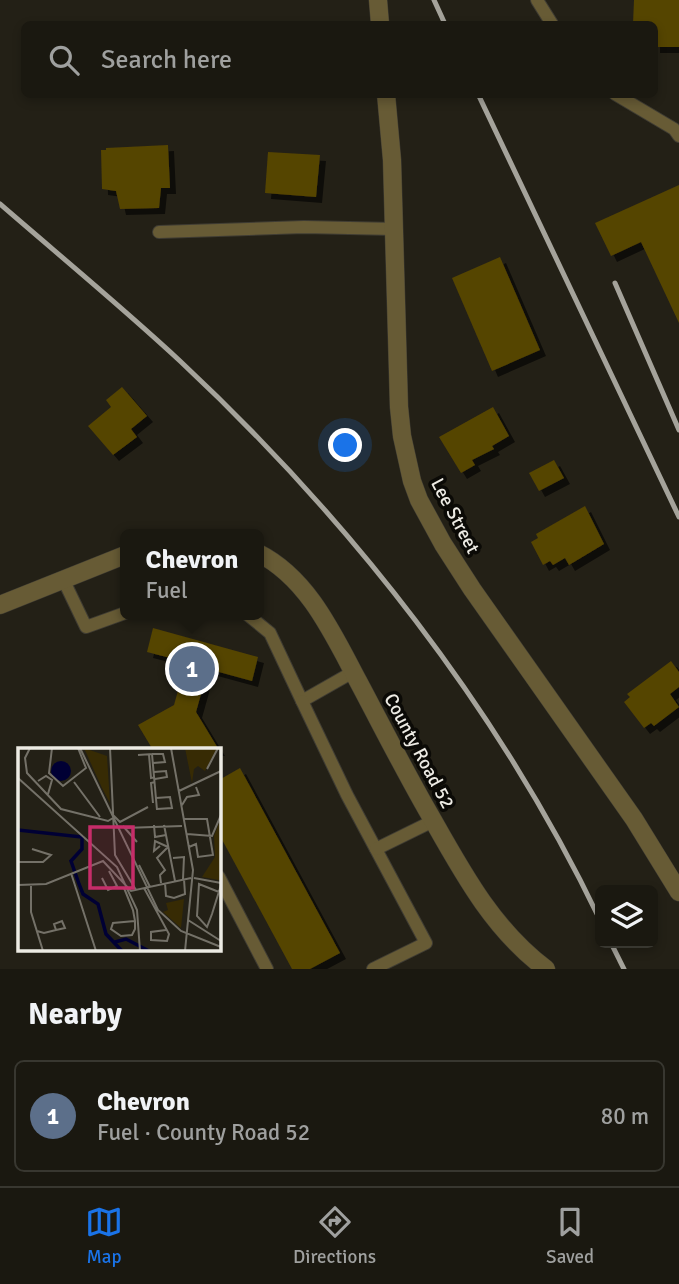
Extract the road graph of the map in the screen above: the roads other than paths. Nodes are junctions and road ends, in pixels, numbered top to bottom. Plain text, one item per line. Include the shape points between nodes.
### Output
1 (378, 0) edge
2 (538, 1) edge
3 (380, 21) edge
4 (550, 21) edge
5 (386, 98) edge
6 (622, 98) edge
7 (679, 135) edge
8 (394, 229) junction
9 (159, 232) dead end
10 (120, 557) edge
11 (264, 557) edge
12 (63, 579) junction
13 (0, 605) edge
14 (120, 615) edge
15 (254, 620) edge
16 (353, 672) junction
17 (302, 701) junction
18 (433, 821) junction
19 (376, 849) junction
20 (220, 879) edge
21 (679, 892) edge
22 (543, 968) edge
23 (267, 969) edge
24 (373, 969) edge

1 - 3 street
2 - 4 lane
5 - 8 street, Lee Street
6 - 7 lane
8 - 9 lane
8 - 21 street, Lee Street via 402,436 419,500 472,589
10 - 12 street
11 - 16 street, County Road 52 via 306,593
12 - 13 street
12 - 14 lane via 86,626
15 - 17 lane via 270,634
16 - 17 lane
16 - 18 street, County Road 52
17 - 19 lane
18 - 19 lane
18 - 22 street, County Road 52 via 491,915
19 - 24 lane via 426,943
20 - 23 lane

